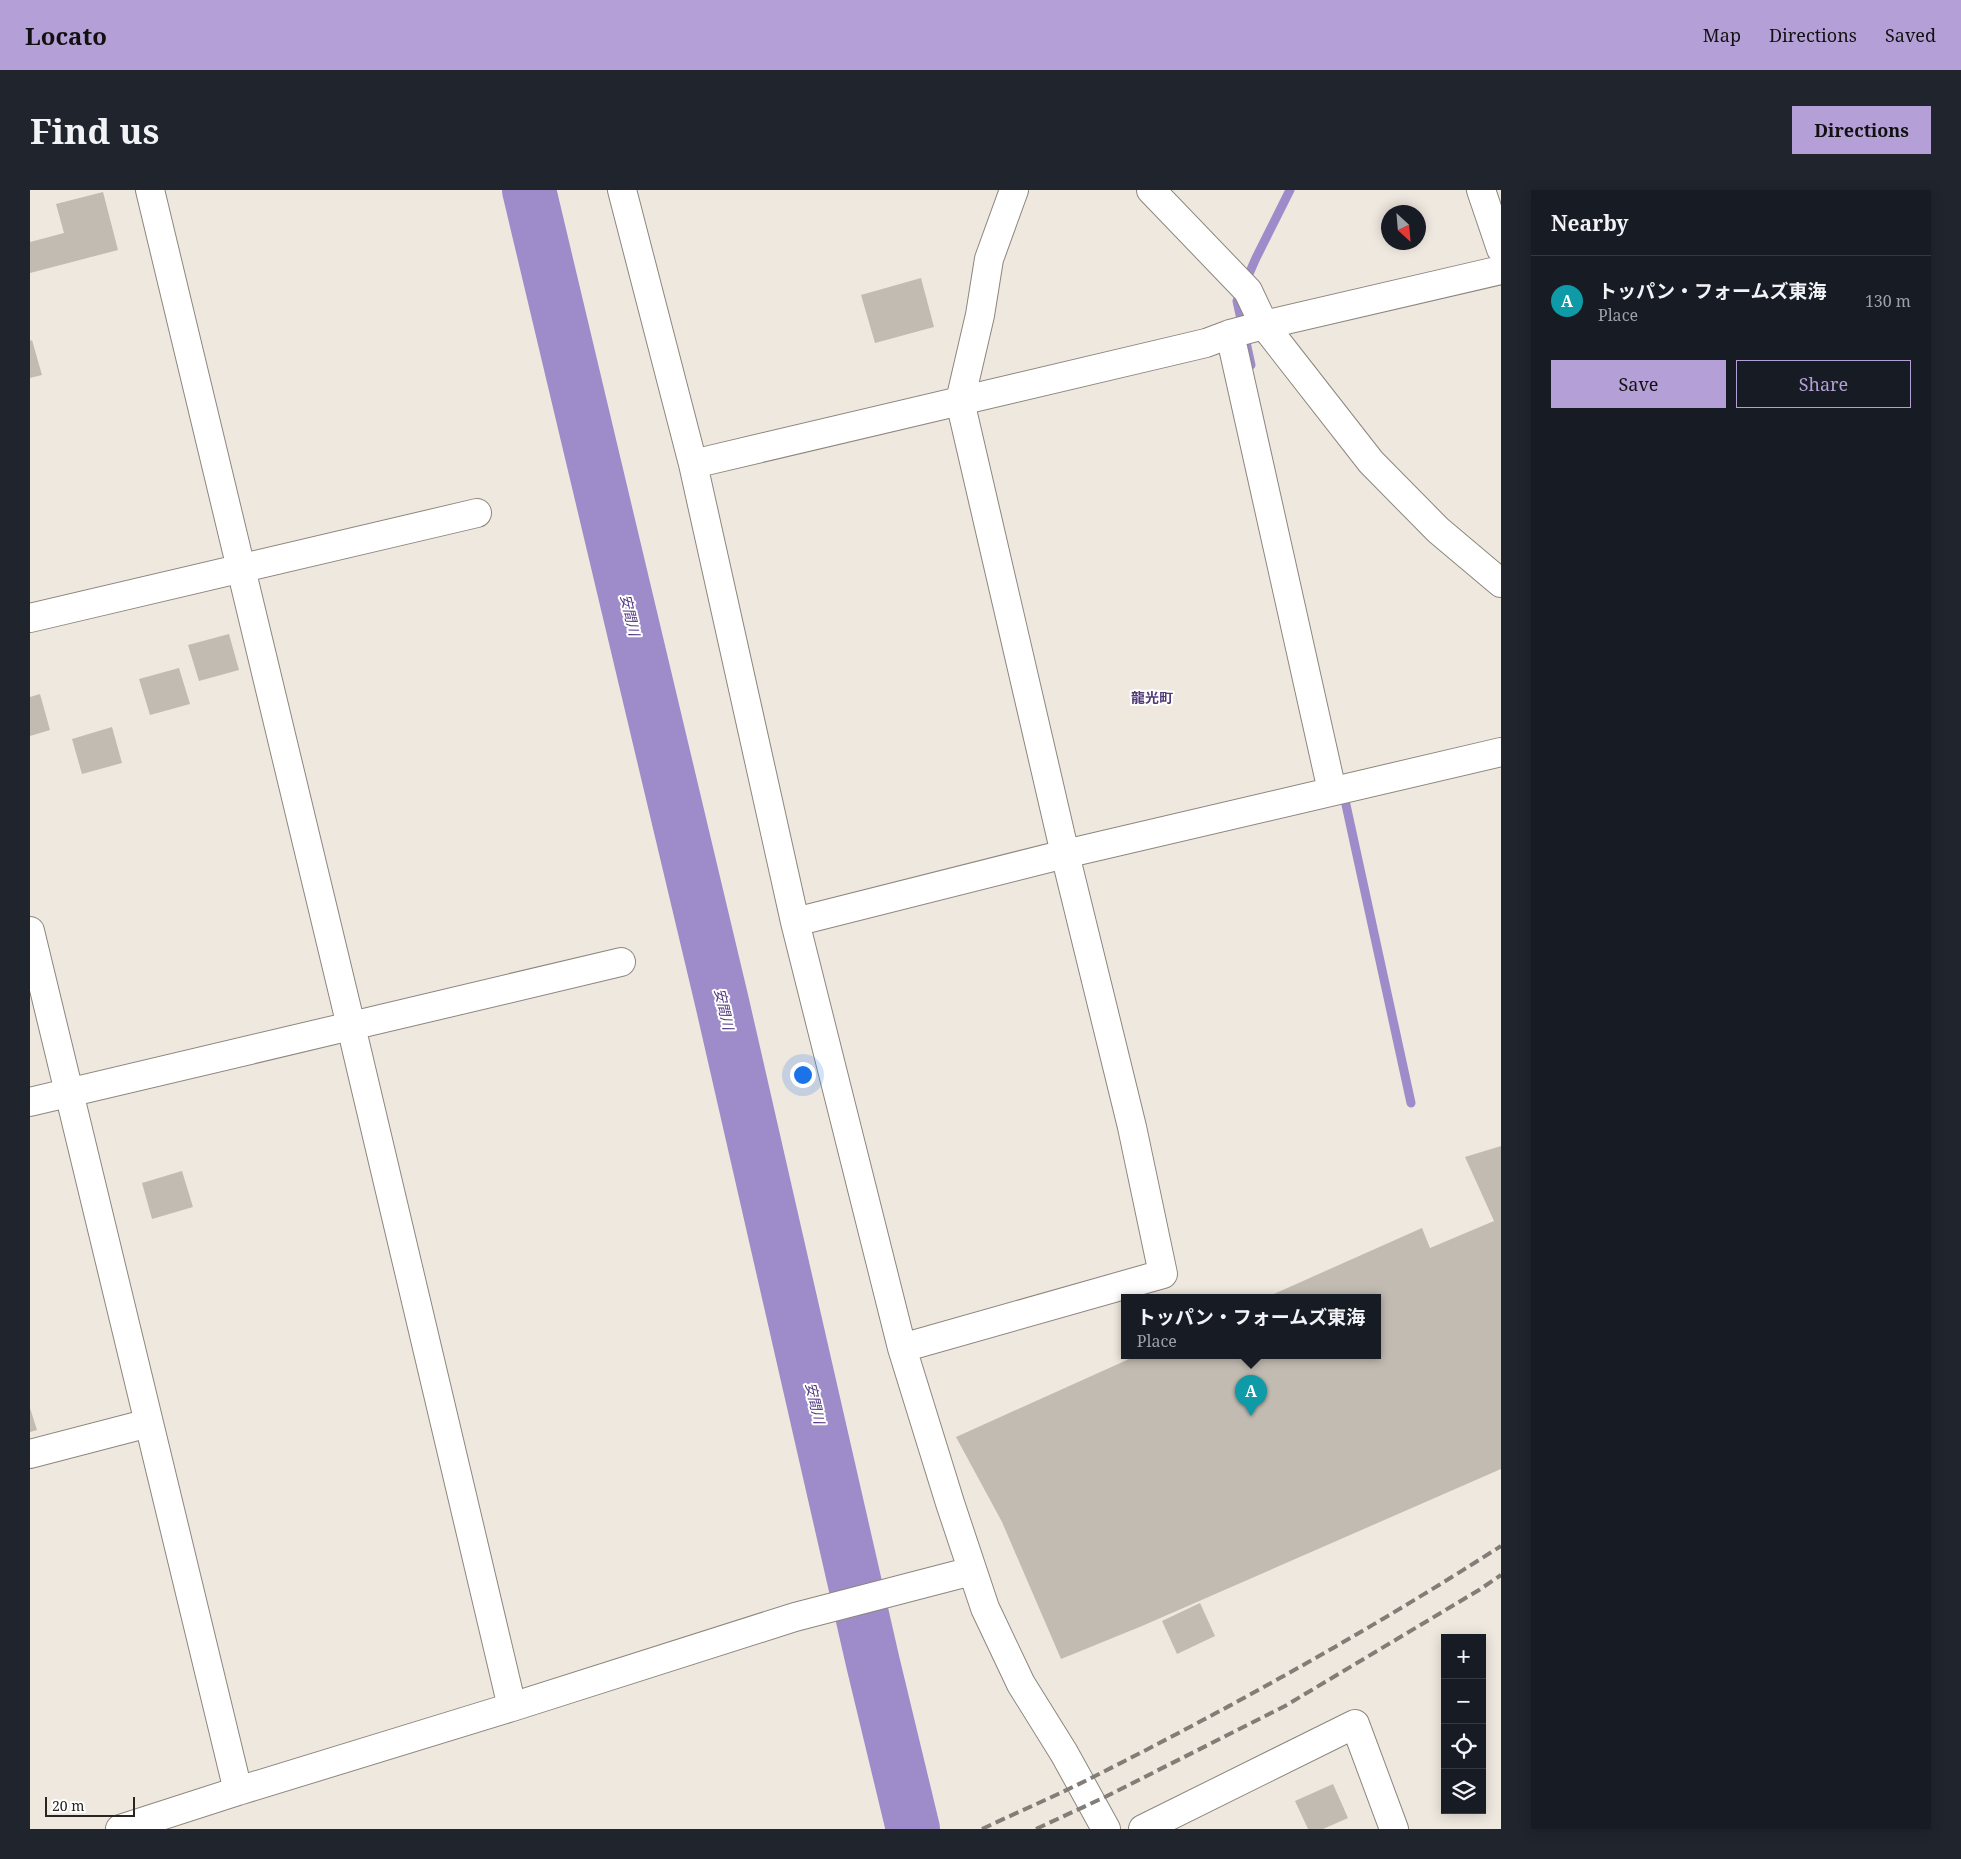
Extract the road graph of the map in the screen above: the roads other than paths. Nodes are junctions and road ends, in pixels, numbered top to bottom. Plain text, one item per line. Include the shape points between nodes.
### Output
1 (150, 190) edge
2 (622, 190) edge
3 (1014, 190) edge
4 (1151, 190) edge
5 (1481, 190) edge
6 (1501, 249) edge
7 (1501, 270) edge
8 (1264, 326) junction
9 (1230, 334) junction
10 (960, 401) junction
11 (693, 464) junction
12 (477, 513) dead end
13 (241, 568) junction
14 (1501, 583) edge
15 (30, 618) edge
16 (1501, 752) edge
17 (1341, 789) junction
18 (1065, 854) junction
19 (795, 922) junction
20 (30, 931) edge
21 (621, 962) dead end
22 (351, 1026) junction
23 (69, 1093) junction
24 (30, 1102) edge
25 (902, 1348) junction
26 (149, 1423) junction
27 (30, 1454) edge
28 (972, 1571) junction
29 (512, 1707) junction
30 (238, 1791) junction
31 (120, 1829) edge
32 (1106, 1829) edge
33 (1143, 1829) edge
34 (1394, 1829) edge

1 - 13 street
2 - 11 street
3 - 10 street via 989,258 980,315
4 - 8 street via 1248,291
5 - 6 street
7 - 8 street
8 - 9 street
8 - 14 street via 1371,462 1438,530
9 - 10 street via 1206,343
9 - 17 street
10 - 11 street
10 - 18 street
11 - 19 street
12 - 13 street
13 - 15 street
13 - 22 street
16 - 17 street
17 - 18 street
18 - 19 street
18 - 25 street via 1132,1127 1163,1274
19 - 25 street
20 - 23 street
21 - 22 street
22 - 23 street
22 - 29 street
23 - 24 street
23 - 26 street
25 - 28 street
26 - 27 street
26 - 30 street
28 - 29 street via 795,1617
28 - 32 street via 984,1608 1021,1684
29 - 30 street
30 - 31 street
33 - 34 street via 1356,1724

